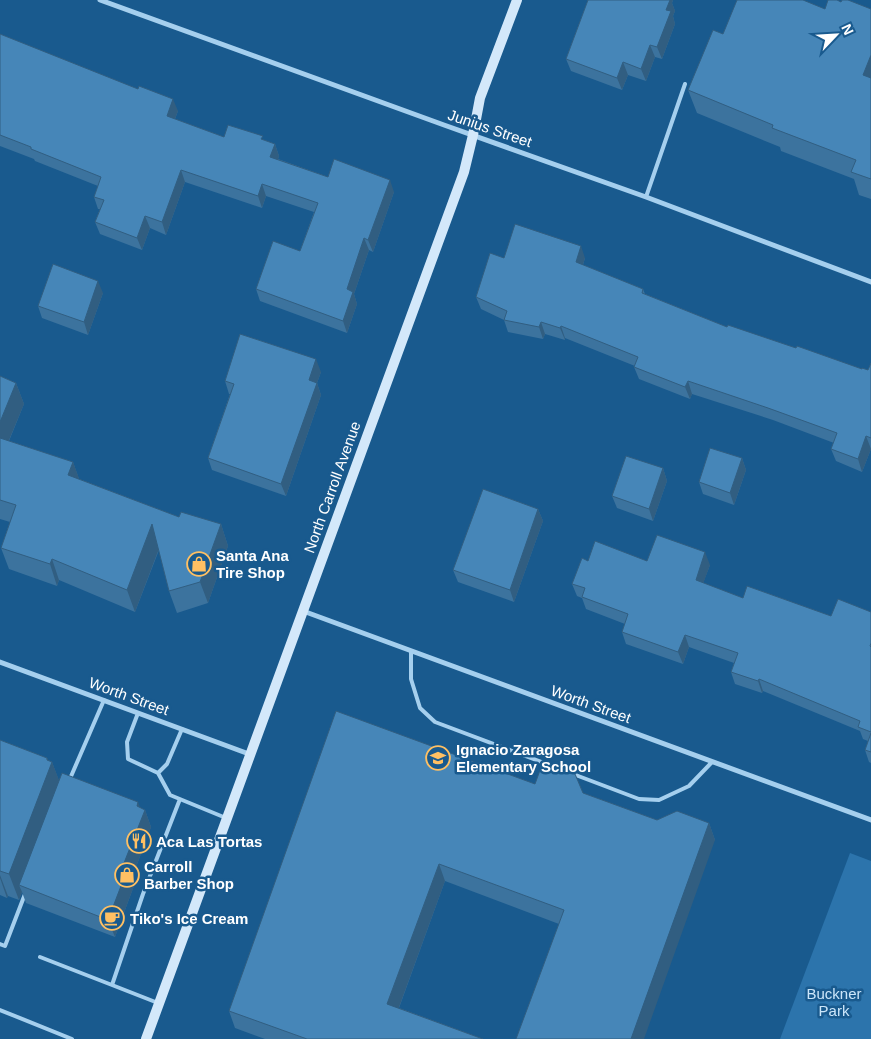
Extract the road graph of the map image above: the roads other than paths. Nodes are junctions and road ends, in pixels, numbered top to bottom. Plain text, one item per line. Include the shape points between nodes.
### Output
1 (100, 0) edge
2 (517, 0) edge
3 (685, 84) dead end
4 (473, 135) junction
5 (646, 197) junction
6 (871, 282) edge
7 (303, 611) junction
8 (411, 652) junction
9 (0, 662) edge
10 (104, 700) junction
11 (138, 713) junction
12 (182, 729) junction
13 (249, 754) junction
14 (712, 762) junction
15 (556, 768) edge
16 (565, 771) edge
17 (158, 773) junction
18 (67, 784) edge
19 (180, 798) junction
20 (227, 818) junction
21 (871, 820) edge
22 (28, 885) edge
23 (0, 944) edge
24 (40, 957) dead end
25 (112, 986) junction
26 (160, 1003) junction
27 (0, 1010) edge
28 (72, 1039) edge
29 (146, 1039) edge

1 - 4 street, Junius Street
2 - 4 street, North Carroll Avenue via 480,98
3 - 5 lane
4 - 5 street, Junius Street
4 - 7 street, North Carroll Avenue via 464,172
5 - 6 street, Junius Street
7 - 8 street, Worth Street
7 - 13 street, North Carroll Avenue
8 - 14 street, Worth Street
8 - 15 lane via 411,679 420,708 434,722
9 - 10 street, Worth Street
10 - 11 street, Worth Street
10 - 18 lane
11 - 12 street, Worth Street
11 - 17 lane via 127,742 128,759
12 - 13 street, Worth Street
12 - 17 lane via 167,764
13 - 20 street, North Carroll Avenue
14 - 16 lane via 689,786 659,800 640,799
14 - 21 street, Worth Street
17 - 19 lane via 170,795
19 - 20 lane
19 - 25 lane
20 - 26 street, North Carroll Avenue
22 - 23 lane via 5,946
24 - 25 lane
25 - 26 lane
26 - 29 street, North Carroll Avenue
27 - 28 lane

